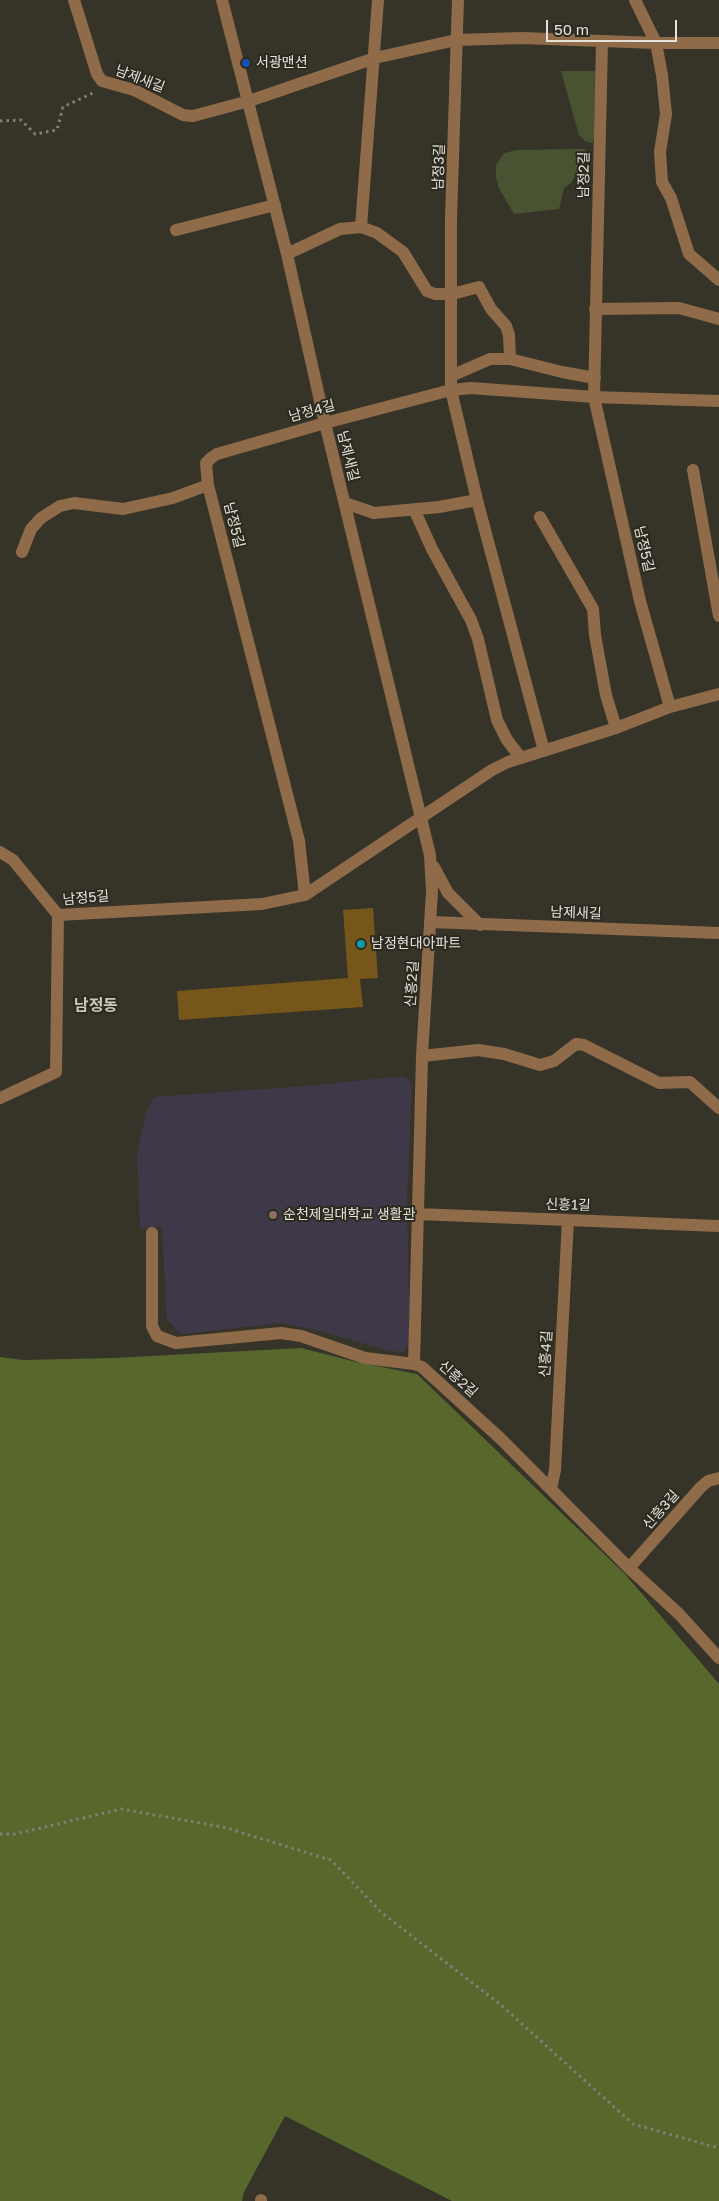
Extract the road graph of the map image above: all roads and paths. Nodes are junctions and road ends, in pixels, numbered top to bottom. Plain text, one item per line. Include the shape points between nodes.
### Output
1 (74, 0) edge
2 (222, 0) edge
3 (378, 0) edge
4 (458, 0) edge
5 (635, 0) edge
6 (456, 40) junction
7 (602, 42) junction
8 (719, 43) edge
9 (656, 44) junction
10 (375, 58) junction
11 (113, 84) junction
12 (249, 101) junction
13 (0, 121) edge
14 (275, 205) junction
15 (361, 227) junction
16 (176, 230) dead end
17 (287, 254) junction
18 (719, 280) edge
19 (452, 294) junction
20 (596, 309) junction
21 (719, 319) edge
22 (510, 359) junction
23 (451, 376) junction
24 (594, 378) junction
25 (451, 390) junction
26 (594, 397) junction
27 (719, 402) edge
28 (325, 423) junction
29 (693, 470) dead end
30 (208, 485) junction
31 (477, 500) junction
32 (344, 503) junction
33 (414, 509) junction
34 (540, 517) dead end
35 (22, 552) dead end
36 (719, 616) edge
37 (719, 694) edge
38 (670, 707) junction
39 (616, 728) junction
40 (544, 751) junction
41 (521, 758) junction
42 (422, 817) junction
43 (0, 852) edge
44 (430, 859) junction
45 (305, 895) junction
46 (58, 916) junction
47 (431, 922) junction
48 (480, 925) junction
49 (719, 933) edge
50 (422, 1056) junction
51 (0, 1098) edge
52 (719, 1108) edge
53 (417, 1214) junction
54 (568, 1220) junction
55 (719, 1226) edge
56 (152, 1233) dead end
57 (414, 1364) junction
58 (719, 1478) edge
59 (551, 1489) junction
60 (629, 1568) junction
61 (719, 1658) edge
62 (0, 1834) edge
63 (719, 2148) edge

1 - 11 street, 남제새길 via 97,74 102,81
2 - 12 street, 남제새길
3 - 10 street
4 - 6 street, 남정3길
5 - 9 street
6 - 7 street via 522,38
6 - 10 street
6 - 19 street, 남정3길
7 - 9 street
7 - 20 street, 남정2길
8 - 9 street
9 - 18 street via 666,114 660,152 662,182 671,198 689,254
10 - 12 street
10 - 15 street
11 - 12 street, 남제새길 via 134,90 183,115 193,116
11 - 13 path via 63,107 57,130 35,134 21,120
12 - 14 street, 남제새길
14 - 16 street
14 - 17 street, 남제새길
15 - 17 street via 340,229
15 - 19 street via 377,233 403,252 428,291
17 - 28 street, 남제새길
19 - 22 street via 479,287 506,326
19 - 23 street
20 - 21 street via 679,308
20 - 24 street
22 - 23 street via 490,359
22 - 24 street
23 - 25 street
24 - 26 street
25 - 26 street, 남정4길 via 471,388
25 - 28 street, 남정4길
25 - 31 street
26 - 27 street, 남정4길
26 - 38 street, 남정5길 via 640,601
28 - 30 street, 남정4길 via 216,454 206,464
28 - 32 street, 남제새길
29 - 36 street
30 - 35 street via 173,498 123,509 84,503 60,506 31,529
30 - 45 street, 남정5길 via 300,841
31 - 33 street
31 - 40 street
32 - 33 street via 374,513
32 - 42 street, 남제새길
33 - 41 street via 471,620 497,720
34 - 39 street via 593,609 606,695
37 - 38 street, 남정5길
38 - 39 street, 남정5길
39 - 40 street, 남정5길
40 - 41 street, 남정5길
41 - 42 street, 남정5길 via 492,770
42 - 44 street, 신흥2길
42 - 45 street, 남정5길
43 - 46 street via 13,860
44 - 47 street, 신흥2길
44 - 48 street via 448,893
45 - 46 street, 남정5길 via 262,904
46 - 51 street, 남정5길 via 56,1072
47 - 48 street, 남제새길
47 - 50 street, 신흥2길
48 - 49 street, 남제새길
50 - 52 street via 478,1050 540,1065 554,1061 576,1044 584,1045 659,1083 690,1082
50 - 53 street, 신흥2길
53 - 54 street, 신흥1길
53 - 57 street, 신흥2길
54 - 55 street, 신흥1길
54 - 59 street, 신흥4길 via 555,1470
56 - 57 street, 신흥2길 via 152,1326 157,1336 176,1343 281,1333 301,1336 365,1358
57 - 59 street, 신흥2길 via 436,1379
58 - 60 street, 신흥3길 via 701,1487
59 - 60 street, 신흥2길
60 - 61 street, 신흥2길 via 679,1614
62 - 63 path via 15,1834 121,1809 223,1827 331,1860 382,1913 501,2005 633,2124

